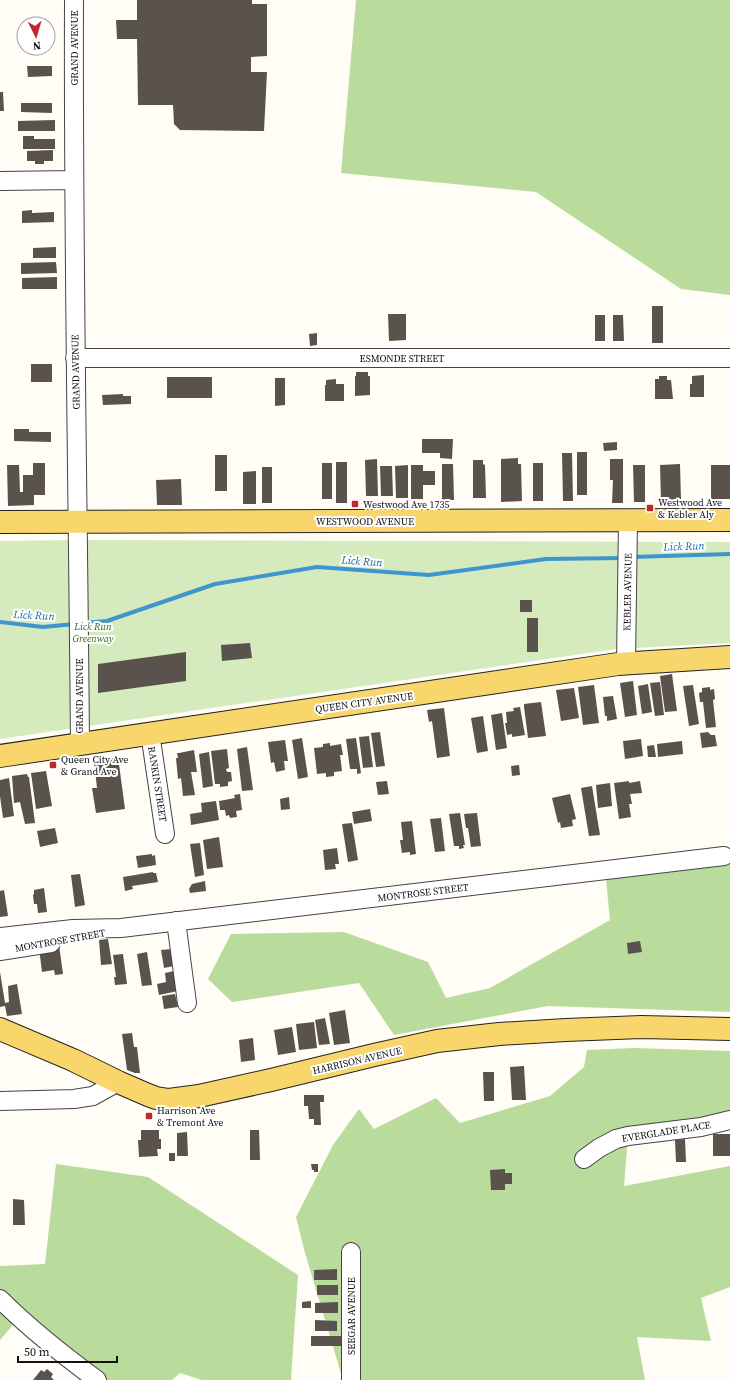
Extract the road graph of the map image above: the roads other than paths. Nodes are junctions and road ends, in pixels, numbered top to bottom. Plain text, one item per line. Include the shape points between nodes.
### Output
1 (74, 0) edge
2 (74, 180) junction
3 (0, 181) edge
4 (75, 358) junction
5 (730, 358) edge
6 (628, 520) junction
7 (730, 520) edge
8 (0, 522) edge
9 (78, 522) junction
10 (730, 657) edge
11 (626, 664) junction
12 (150, 733) junction
13 (80, 744) junction
14 (0, 756) edge
15 (165, 834) dead end
16 (724, 856) dead end
17 (176, 921) junction
18 (121, 928) junction
19 (0, 937) edge
20 (0, 951) edge
21 (187, 1003) dead end
22 (0, 1029) edge
23 (730, 1029) edge
24 (118, 1082) junction
25 (0, 1101) edge
26 (730, 1120) edge
27 (584, 1159) dead end
28 (351, 1252) dead end
29 (0, 1299) edge
30 (97, 1380) edge
31 (350, 1380) edge

1 - 2 street, GRAND AVENUE
2 - 3 street
2 - 4 street, GRAND AVENUE
4 - 5 street, ESMONDE STREET
4 - 9 street, GRAND AVENUE
6 - 7 main road, WESTWOOD AVENUE
6 - 9 main road, WESTWOOD AVENUE
6 - 11 street, KEBLER AVENUE
8 - 9 main road, WESTWOOD AVENUE
9 - 13 street, GRAND AVENUE
10 - 11 main road, QUEEN CITY AVENUE
11 - 12 main road, QUEEN CITY AVENUE
12 - 13 main road, QUEEN CITY AVENUE
12 - 15 street, RANKIN STREET
13 - 14 main road, QUEEN CITY AVENUE
16 - 17 street, MONTROSE STREET
17 - 18 street, MONTROSE STREET
17 - 21 street
18 - 19 street, MONTROSE STREET via 73,929
18 - 20 street, MONTROSE STREET
22 - 24 main road, HARRISON AVENUE
23 - 24 main road, HARRISON AVENUE via 641,1027 566,1030 437,1041 199,1096 169,1100 156,1098
24 - 25 street via 93,1096
26 - 27 street, EVERGLADE PLACE via 701,1127 628,1136 599,1148
28 - 31 street, SEEGAR AVENUE
29 - 30 street via 19,1318

